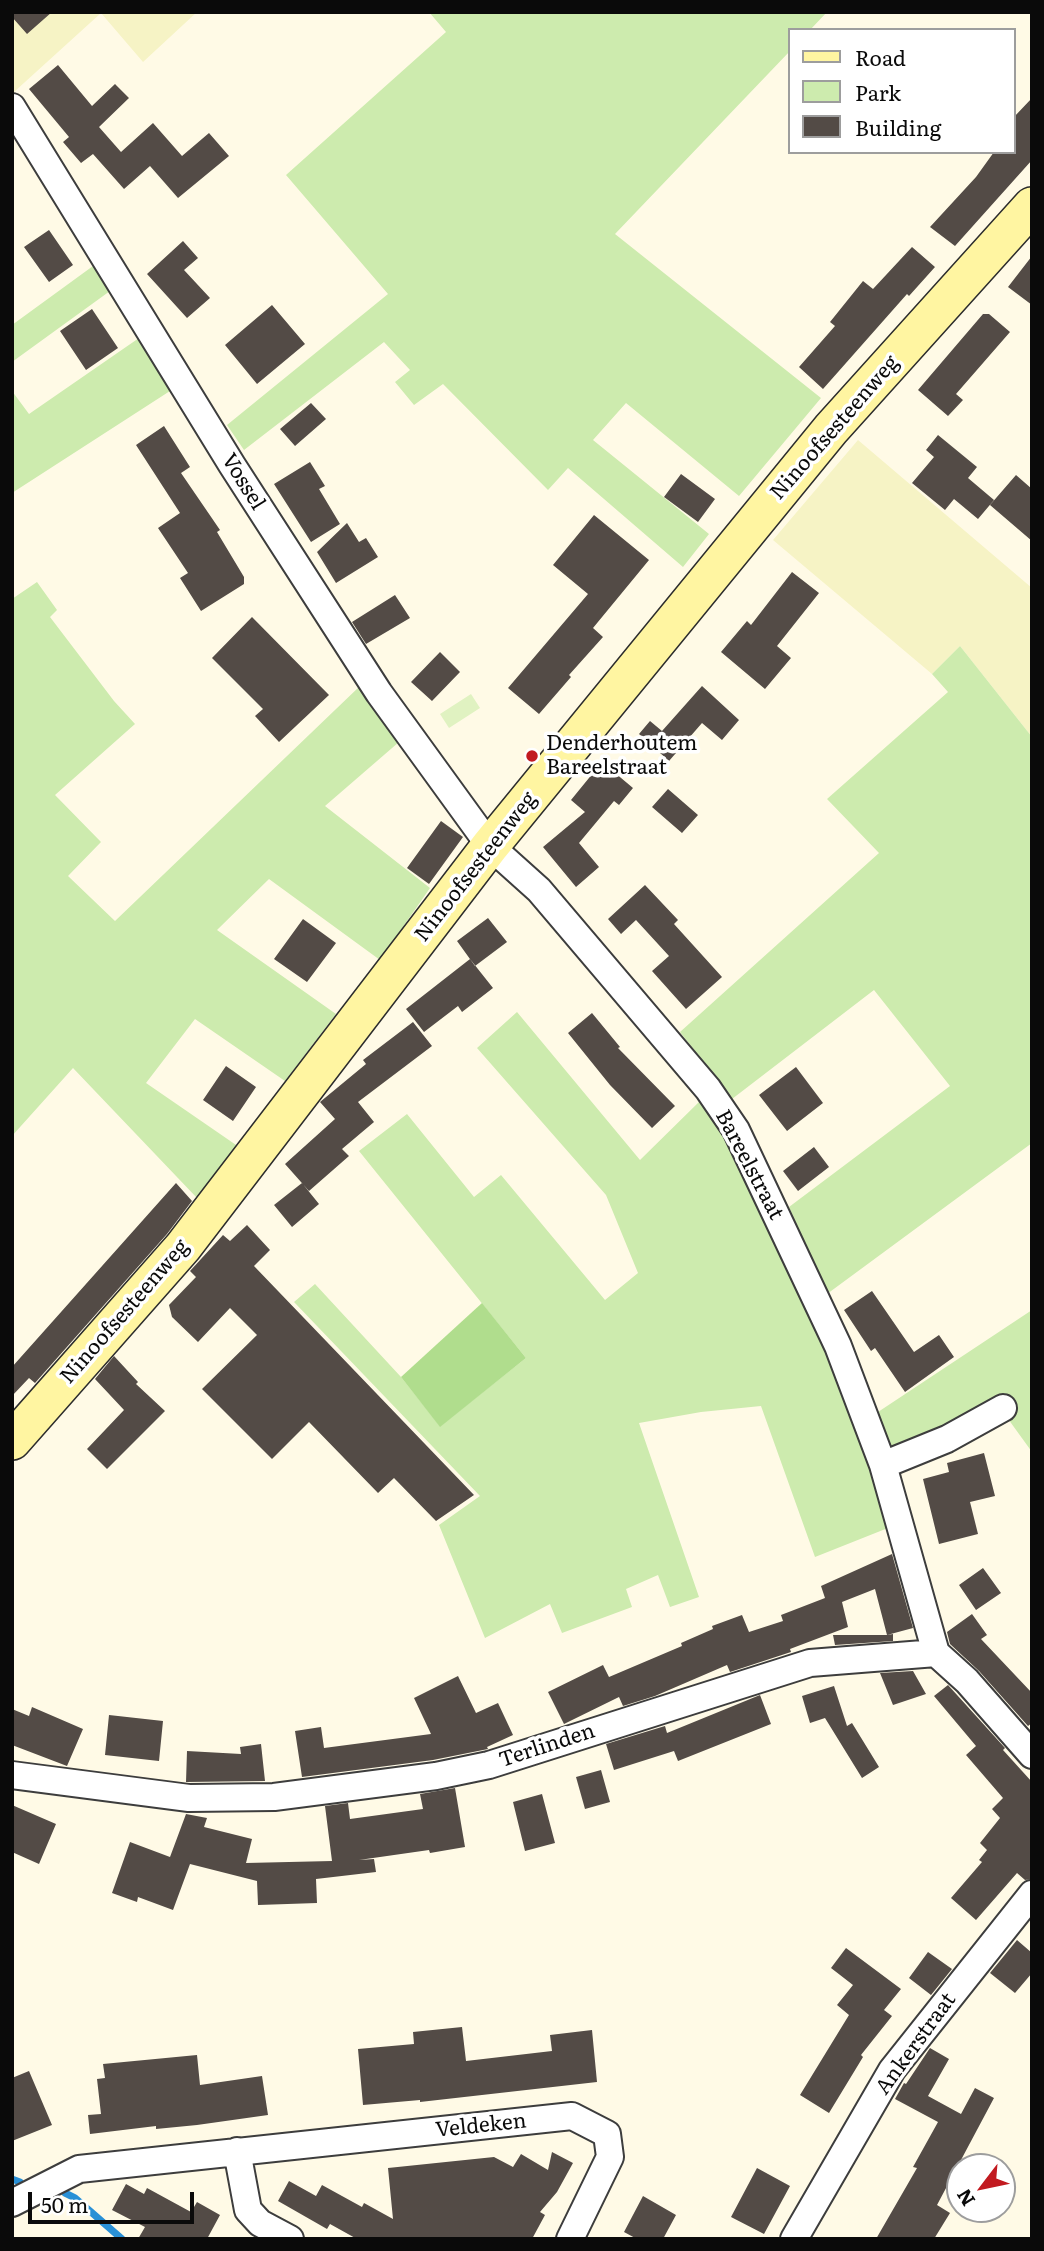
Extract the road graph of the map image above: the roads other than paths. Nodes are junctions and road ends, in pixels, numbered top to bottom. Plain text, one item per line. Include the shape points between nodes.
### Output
1 (12, 107) edge
2 (1032, 206) edge
3 (491, 846) junction
4 (1003, 1408) dead end
5 (12, 1441) edge
6 (883, 1465) junction
7 (936, 1653) junction
8 (1032, 1755) edge
9 (12, 1775) edge
10 (1032, 1894) edge
11 (237, 2151) junction
12 (12, 2203) edge
13 (290, 2239) edge
14 (570, 2239) edge
15 (794, 2239) edge

1 - 3 street, Vossel via 232,465 379,693
2 - 3 street, Ninoofsesteenweg via 831,429
3 - 5 street, Ninoofsesteenweg via 183,1247
3 - 6 street, Bareelstraat via 540,890 708,1089 736,1130 838,1346
4 - 6 street
6 - 7 street, Bareelstraat
7 - 8 street
7 - 9 street, Terlinden via 810,1662 489,1765 274,1797 217,1799
10 - 15 street, Ankerstraat via 892,2070
11 - 12 street, Veldeken via 79,2169
11 - 13 street via 248,2210
11 - 14 street, Veldeken via 572,2116 607,2134 610,2157

